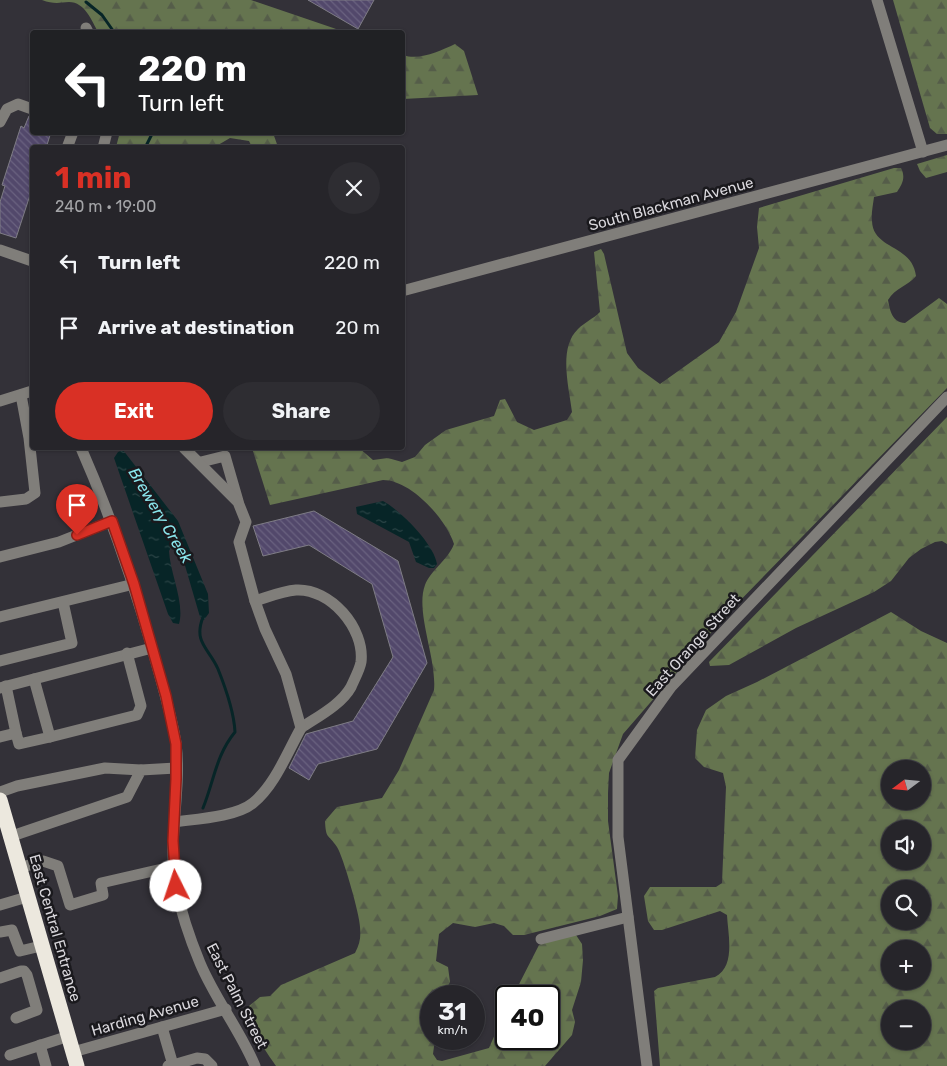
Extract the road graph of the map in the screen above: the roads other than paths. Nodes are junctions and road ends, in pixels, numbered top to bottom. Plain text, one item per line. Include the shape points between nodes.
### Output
1 (878, 0) edge
2 (30, 108) edge
3 (0, 122) edge
4 (947, 145) edge
5 (923, 152) junction
6 (0, 250) edge
7 (30, 256) edge
8 (405, 290) edge
9 (30, 392) edge
10 (21, 395) junction
11 (947, 397) edge
12 (0, 401) edge
13 (82, 450) edge
14 (186, 450) edge
15 (201, 462) junction
16 (0, 502) edge
17 (238, 502) junction
18 (112, 521) junction
19 (0, 557) edge
20 (134, 584) junction
21 (255, 601) junction
22 (63, 602) junction
23 (0, 617) edge
24 (152, 648) junction
25 (127, 653) junction
26 (0, 661) edge
27 (34, 679) junction
28 (3, 687) edge
29 (301, 728) junction
30 (16, 733) junction
31 (0, 737) edge
32 (50, 737) junction
33 (176, 768) junction
34 (141, 770) junction
35 (0, 792) edge
36 (0, 800) edge
37 (174, 822) junction
38 (10, 837) junction
39 (175, 866) junction
40 (19, 868) junction
41 (27, 897) junction
42 (0, 905) edge
43 (628, 917) junction
44 (0, 932) edge
45 (541, 939) dead end
46 (41, 946) junction
47 (0, 978) edge
48 (52, 983) junction
49 (31, 989) junction
50 (226, 1008) junction
51 (16, 1018) dead end
52 (162, 1026) junction
53 (68, 1036) junction
54 (40, 1045) junction
55 (10, 1055) dead end
56 (75, 1059) edge
57 (170, 1065) edge
58 (46, 1066) edge
59 (212, 1066) edge
60 (256, 1066) edge
61 (647, 1066) edge

1 - 5 street
2 - 3 street via 18,104 7,108
4 - 5 street, South Blackman Avenue
5 - 8 street, South Blackman Avenue
6 - 7 street
9 - 10 street
10 - 12 street
10 - 16 street via 35,492 26,499
11 - 43 street, East Orange Street via 670,687 618,760 618,838
13 - 18 street, East Palm Street
14 - 15 street
15 - 17 street
15 - 17 street via 226,456
17 - 21 street via 246,522 239,542
18 - 19 street via 59,542
18 - 20 street, East Palm Street
20 - 22 street
20 - 24 street, East Palm Street
21 - 29 street via 286,674
21 - 29 street via 297,590 318,594 342,610 358,635 361,662 350,688 331,708
22 - 23 street
22 - 26 street via 72,643
24 - 25 street
24 - 33 street, East Palm Street via 176,744
25 - 27 street
25 - 32 street via 141,706 137,715
27 - 28 street
27 - 32 street
28 - 30 street
29 - 37 street via 267,788 252,804 229,813
30 - 31 street
30 - 32 street via 19,744
33 - 34 street
33 - 37 street, East Palm Street
34 - 35 street via 105,768
34 - 38 street via 127,797
36 - 38 highway, East Central Entrance
37 - 39 street, East Palm Street
38 - 40 highway, East Central Entrance
39 - 40 street via 101,883 103,895 70,906 58,866 43,861
39 - 50 street, East Palm Street via 176,886 200,964
40 - 41 highway, East Central Entrance
41 - 42 street
41 - 46 highway, East Central Entrance
43 - 45 street
43 - 61 street, East Orange Street
44 - 46 street via 12,930 20,951
46 - 48 highway, East Central Entrance
47 - 49 street via 24,971
48 - 49 street
48 - 53 highway, East Central Entrance
49 - 51 street via 37,1010
50 - 52 street, Harding Avenue
50 - 60 street, East Palm Street
52 - 56 street, Harding Avenue
52 - 57 street
53 - 54 street
53 - 56 highway, East Central Entrance
54 - 55 street
54 - 58 street
57 - 59 street via 197,1058 205,1059

